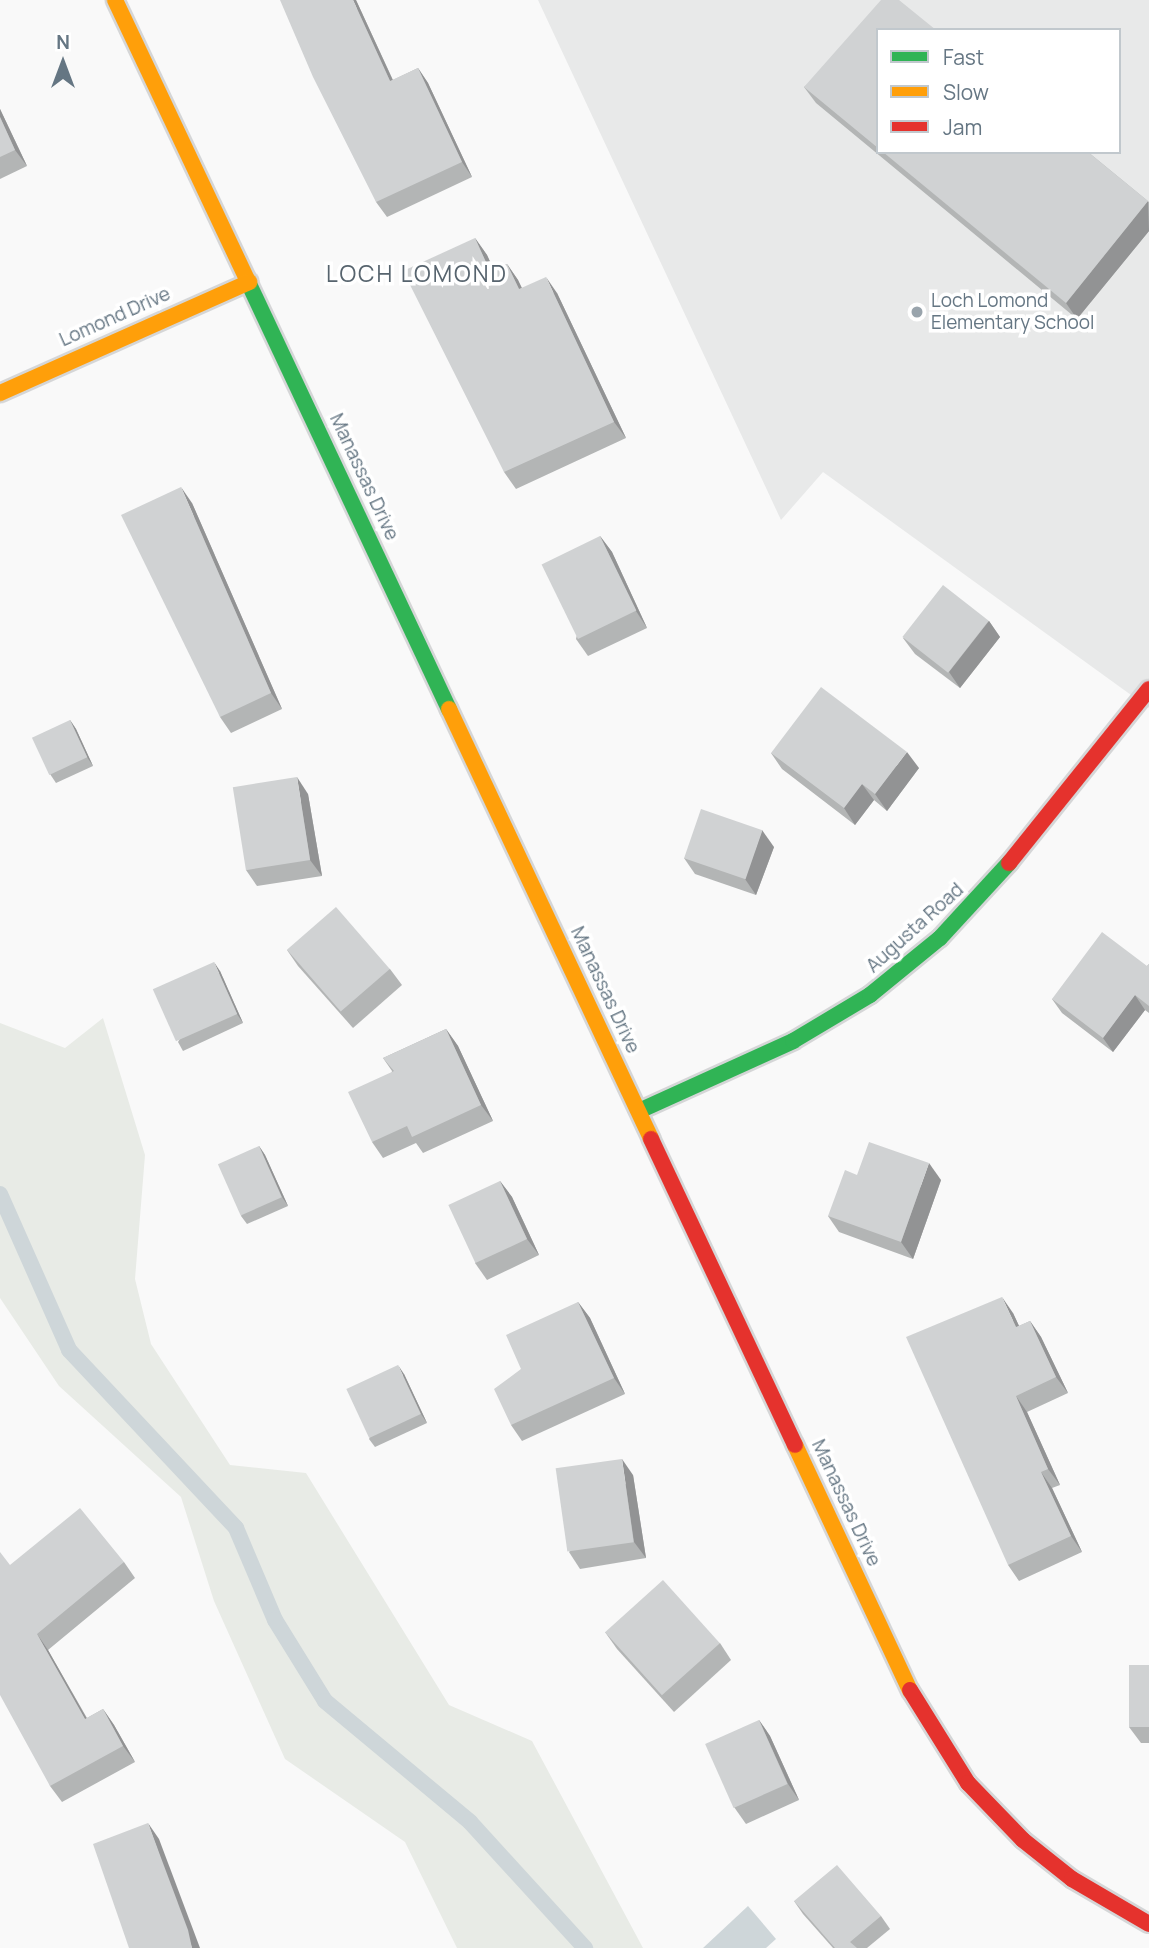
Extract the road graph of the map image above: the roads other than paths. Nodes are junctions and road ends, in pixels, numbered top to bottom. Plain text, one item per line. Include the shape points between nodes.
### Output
1 (115, 0) edge
2 (249, 282) junction
3 (0, 393) edge
4 (1149, 689) edge
5 (639, 1111) junction
6 (1149, 1924) edge

1 - 2 main road, Manassas Drive
2 - 3 main road, Lomond Drive
2 - 5 main road, Manassas Drive
4 - 5 main road, Augusta Road via 979,900 940,938 870,995 793,1041
5 - 6 main road, Manassas Drive via 923,1717 968,1783 1023,1840 1072,1879

